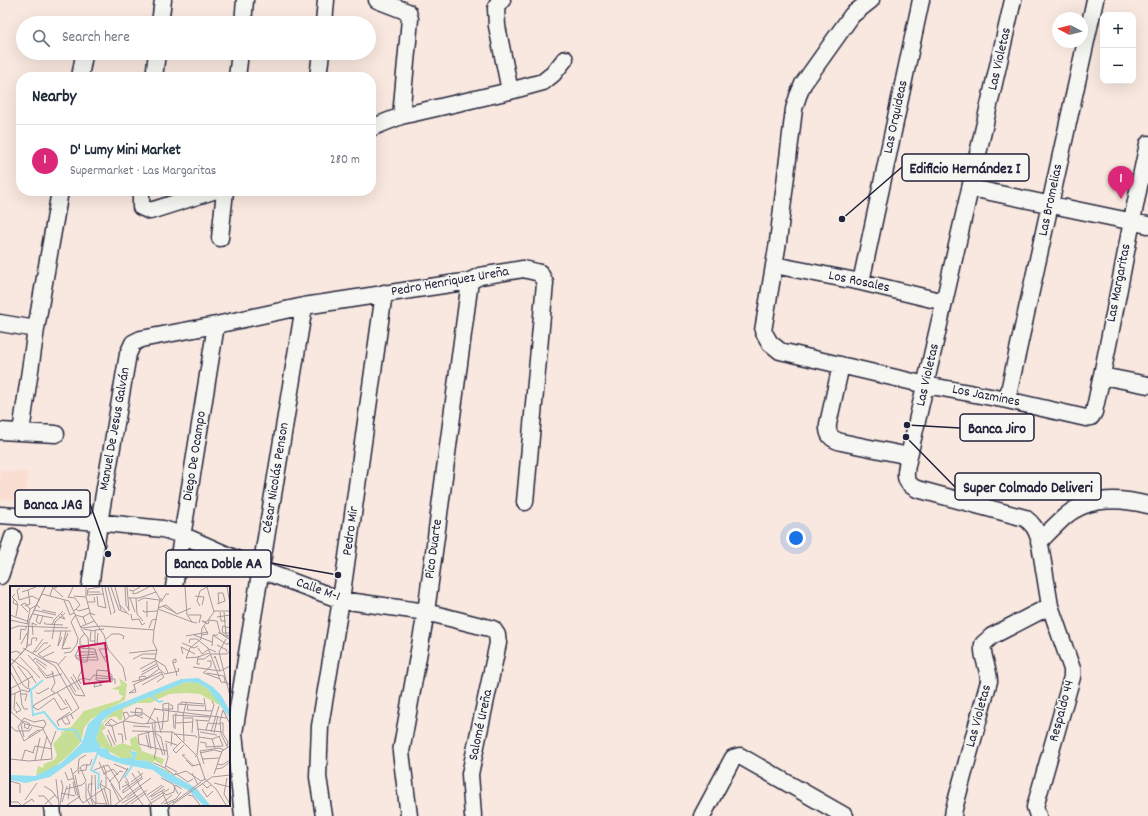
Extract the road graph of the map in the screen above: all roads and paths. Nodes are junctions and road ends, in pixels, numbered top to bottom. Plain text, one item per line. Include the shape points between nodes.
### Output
1 (163, 0) edge
2 (245, 0) edge
3 (326, 0) edge
4 (377, 0) edge
5 (502, 0) edge
6 (871, 0) edge
7 (921, 0) edge
8 (1014, 0) edge
9 (1095, 0) edge
10 (161, 16) edge
11 (244, 16) edge
12 (325, 16) edge
13 (565, 59) dead end
14 (83, 60) edge
15 (156, 60) edge
16 (239, 60) edge
17 (319, 60) edge
18 (81, 72) edge
19 (155, 72) edge
20 (238, 72) edge
21 (318, 72) edge
22 (510, 91) junction
23 (401, 116) junction
24 (376, 126) edge
25 (1148, 144) edge
26 (971, 188) junction
27 (59, 196) edge
28 (141, 196) edge
29 (197, 196) edge
30 (224, 196) edge
31 (1050, 205) junction
32 (1131, 222) junction
33 (1148, 226) edge
34 (220, 238) dead end
35 (774, 265) junction
36 (470, 281) junction
37 (861, 282) junction
38 (384, 293) junction
39 (944, 302) junction
40 (304, 306) junction
41 (0, 323) edge
42 (216, 325) junction
43 (36, 329) junction
44 (133, 343) joint
45 (841, 365) junction
46 (1102, 376) junction
47 (926, 385) junction
48 (1148, 385) edge
49 (1007, 400) junction
50 (1086, 418) joint
51 (0, 431) edge
52 (21, 432) junction
53 (56, 434) dead end
54 (909, 456) junction
55 (524, 502) dead end
56 (1148, 505) edge
57 (0, 515) edge
58 (99, 523) junction
59 (182, 535) junction
60 (13, 537) dead end
61 (1039, 542) junction
62 (261, 570) junction
63 (0, 576) edge
64 (90, 586) edge
65 (174, 586) edge
66 (341, 600) junction
67 (1050, 606) junction
68 (426, 612) junction
69 (497, 635) joint
70 (52, 806) edge
71 (160, 806) edge
72 (953, 812) edge
73 (53, 816) edge
74 (161, 816) edge
75 (243, 816) edge
76 (324, 816) edge
77 (409, 816) edge
78 (473, 816) edge
79 (702, 816) edge
80 (845, 816) edge
81 (1038, 816) edge

1 - 10 street
2 - 11 street
3 - 12 street
4 - 23 street via 408,12 410,19
5 - 22 street via 496,8 497,26
6 - 35 street via 852,15 798,96 794,109
7 - 37 street, Las Orquideas
8 - 26 street, Las Violetas
9 - 31 street, Las Bromelias
13 - 22 street via 548,79
14 - 18 street
15 - 19 street
16 - 20 street
17 - 21 street
22 - 23 street
23 - 24 street
25 - 32 street, Las Margaritas
26 - 31 street
26 - 39 street, Las Violetas
27 - 43 street
28 - 29 street via 141,208 150,211
30 - 34 street
31 - 32 street
31 - 49 street, Las Bromelias
32 - 33 street
32 - 46 street, Las Margaritas
35 - 37 street, Los Rosales
35 - 45 street, Los Jazmines via 763,332 770,343 780,351
36 - 38 street, Pedro Henriquez Ureña
36 - 55 street, Pedro Henriquez Ureña via 480,276 523,269 540,273 545,282
36 - 68 street, Pico Duarte
37 - 39 street, Los Rosales
38 - 40 street, Pedro Henriquez Ureña
38 - 66 street, Pedro Mir
39 - 47 street, Las Violetas
40 - 42 street, Pedro Henriquez Ureña
40 - 62 street, César Nicolás Penson
41 - 43 street
42 - 44 street, Pedro Henriquez Ureña via 141,339
42 - 59 street, Diego De Ocampo
43 - 52 street
44 - 58 street, Manuel De Jesus Galván via 128,354
45 - 47 street, Los Jazmines
45 - 54 street via 828,424 829,436 841,442
46 - 48 street
46 - 50 street, Las Margaritas via 1094,412 1091,417
47 - 49 street, Los Jazmines
47 - 54 street, Las Violetas
49 - 50 street, Los Jazmines
51 - 52 street
52 - 53 street
54 - 61 street, Las Violetas via 906,480 910,486 1025,518 1036,528
56 - 61 street via 1113,499 1099,500 1081,506 1068,514
57 - 58 street, Calle M-1
58 - 59 street, Calle M-1 via 163,529
58 - 64 street, Manuel De Jesus Galván
59 - 62 street, Calle M-1
59 - 65 street, Diego De Ocampo
60 - 63 street
61 - 67 street, Las Violetas
62 - 66 street, Calle M-1
62 - 75 street, César Nicolás Penson via 234,733
66 - 68 street, Calle M-1
66 - 76 street, Pedro Mir via 320,726 318,777
67 - 72 street, Las Violetas via 992,636 983,644 989,681
67 - 81 street, Respaldo 44 via 1072,669 1072,677 1035,807
68 - 69 street, Calle M-1 via 493,629
68 - 77 street, Pico Duarte via 401,752
69 - 78 street, Salomé Ureña via 498,643 470,774
70 - 73 street
71 - 74 street
79 - 80 street via 733,758 740,756

